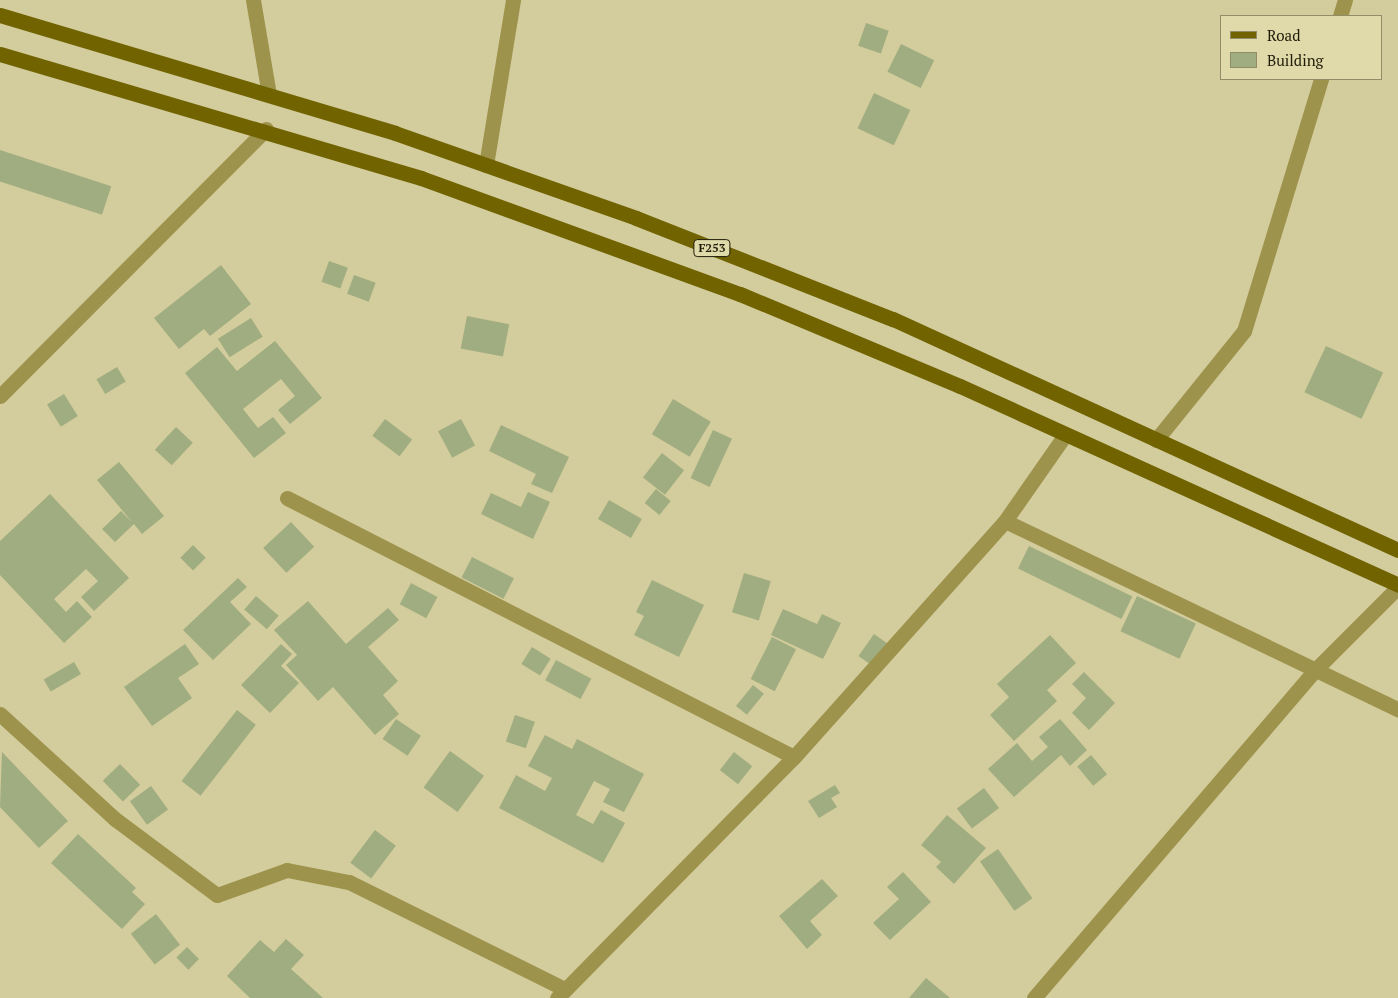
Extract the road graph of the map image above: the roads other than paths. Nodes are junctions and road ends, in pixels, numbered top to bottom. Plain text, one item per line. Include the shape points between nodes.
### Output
1 (253, 0) edge
2 (513, 0) edge
3 (1346, 0) edge
4 (0, 15) edge
5 (1340, 15) edge
6 (0, 54) edge
7 (1321, 80) edge
8 (269, 95) junction
9 (266, 129) junction
10 (486, 165) junction
11 (0, 396) edge
12 (1065, 434) junction
13 (1156, 440) junction
14 (287, 498) dead end
15 (1005, 521) junction
16 (1398, 550) edge
17 (1398, 586) edge
18 (1316, 669) junction
19 (1398, 709) edge
20 (0, 714) edge
21 (794, 757) junction
22 (561, 994) edge
23 (1034, 998) edge

1 - 8 street
2 - 10 street
3 - 5 street
4 - 8 main road, F253
6 - 9 main road, F253
7 - 13 street via 1244,331
8 - 10 main road, F253
9 - 11 street
9 - 12 main road, F253 via 420,178 740,294
10 - 13 main road, F253 via 636,218 894,320
12 - 15 street
12 - 17 main road, F253
13 - 16 main road, F253
14 - 21 street
15 - 18 street
15 - 21 street
17 - 18 street
18 - 19 street
18 - 23 street
20 - 22 street via 115,819 217,895 287,870 349,882
21 - 22 street

